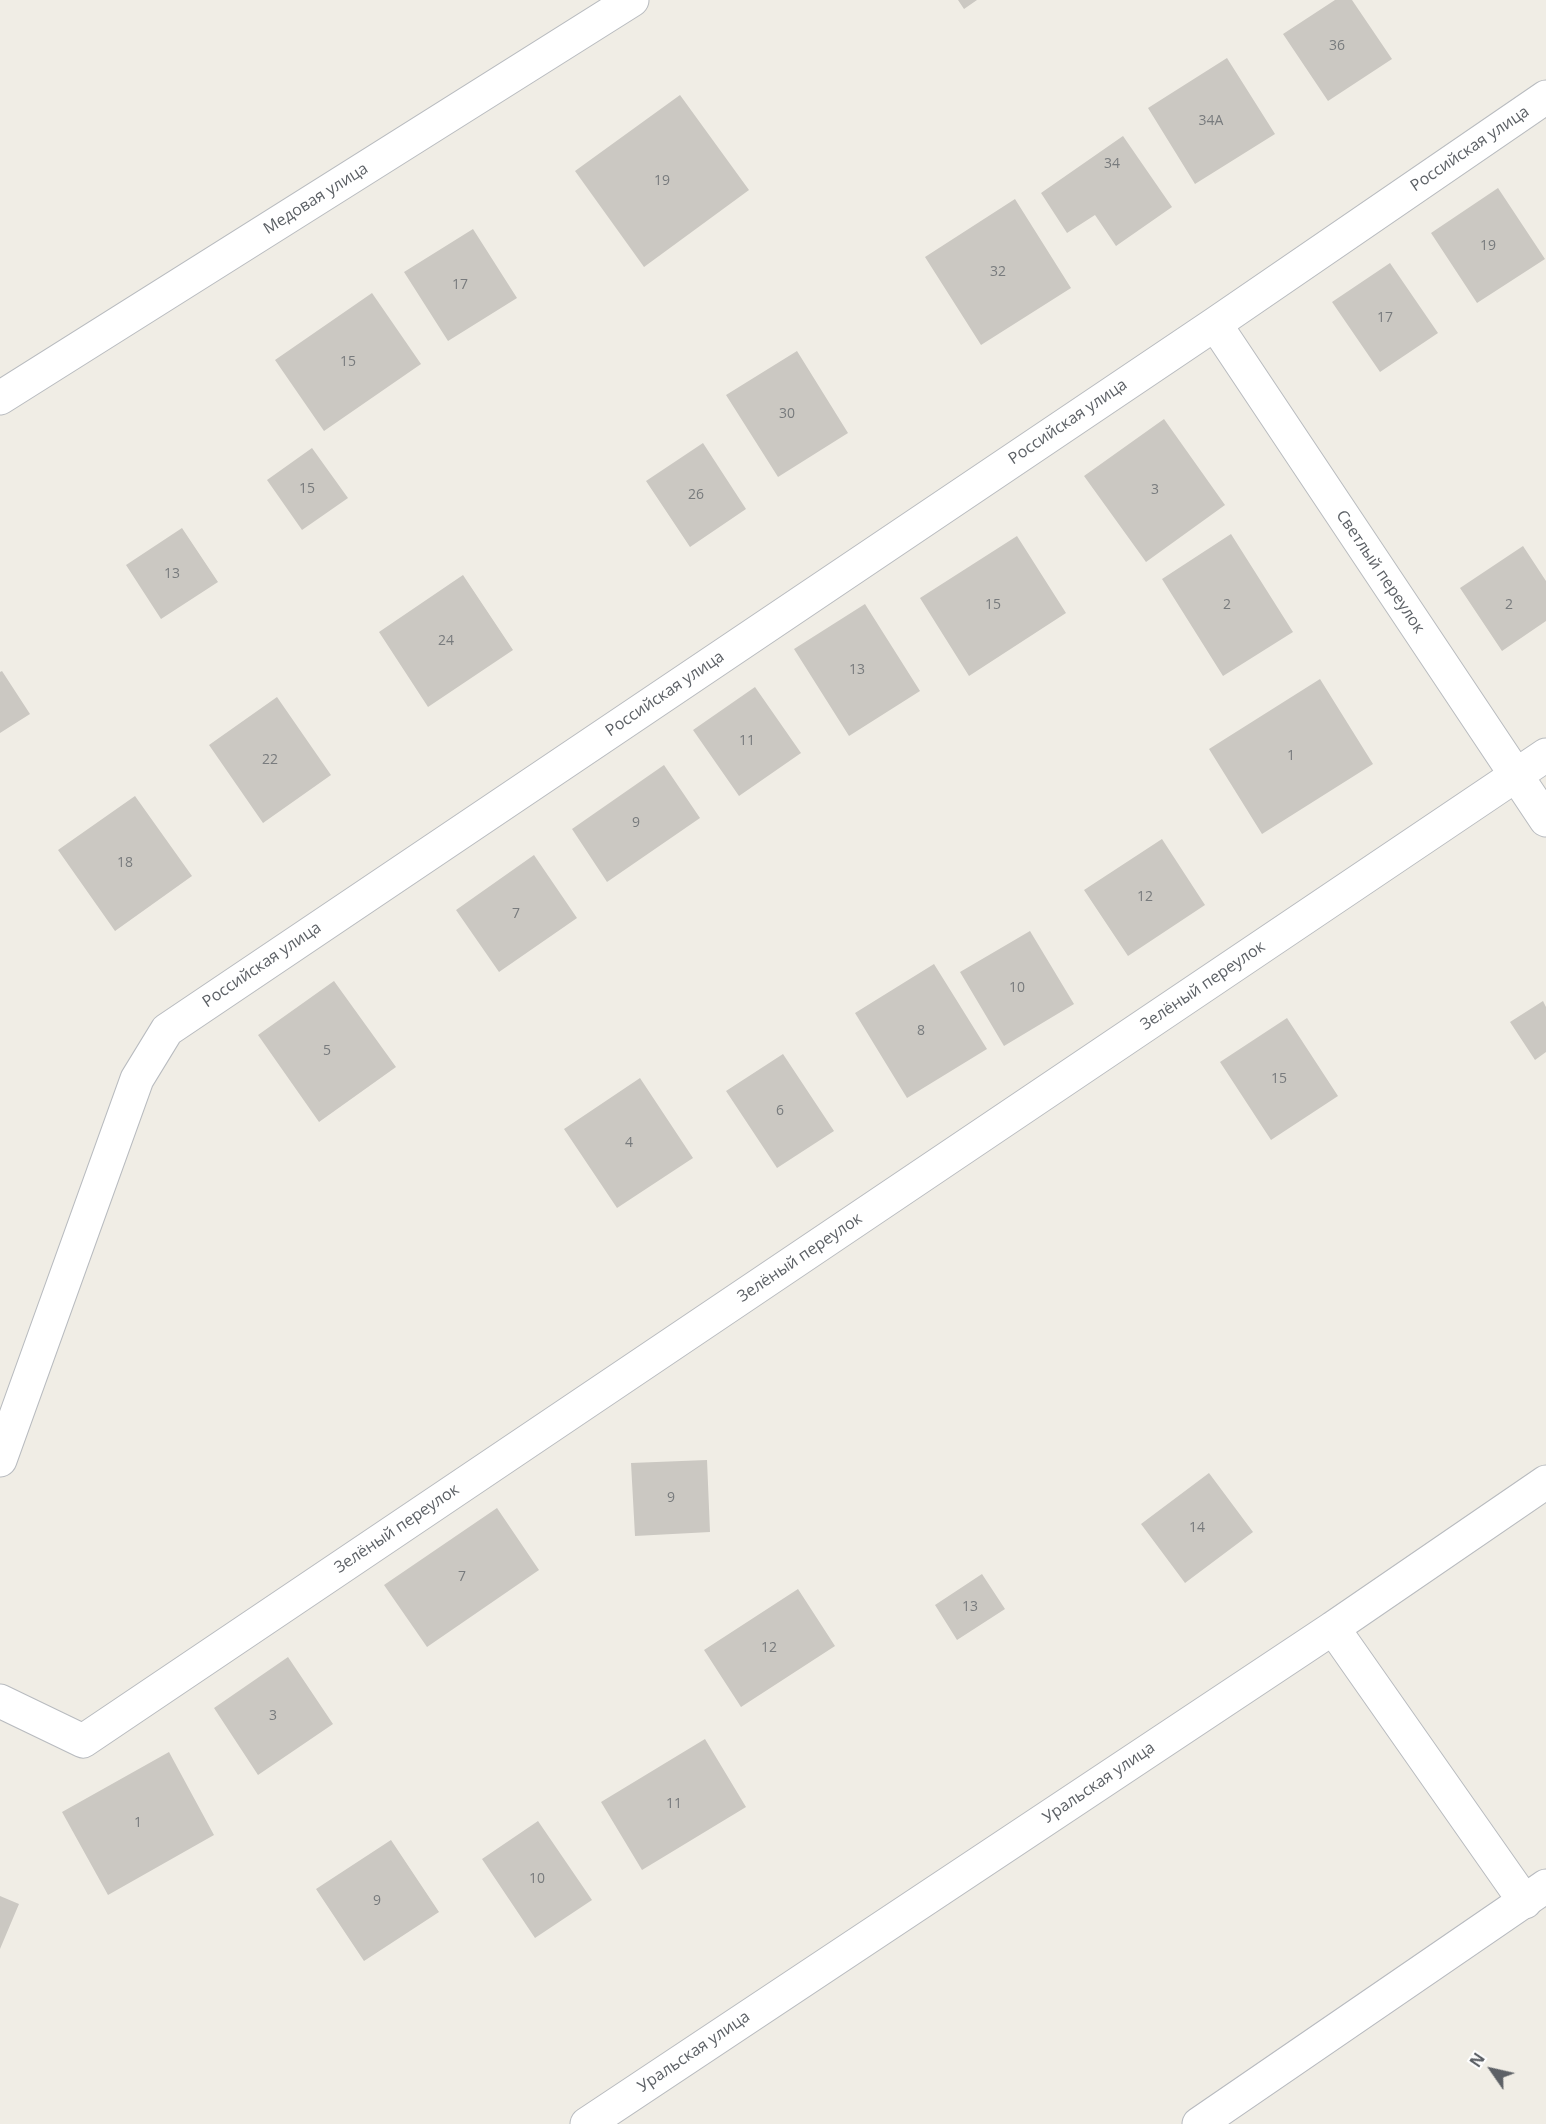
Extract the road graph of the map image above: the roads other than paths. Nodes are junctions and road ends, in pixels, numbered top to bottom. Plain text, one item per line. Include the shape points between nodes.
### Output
1 (632, 0) edge
2 (1546, 97) edge
3 (1215, 324) junction
4 (0, 398) edge
5 (1546, 755) edge
6 (1516, 775) junction
7 (1546, 820) edge
8 (0, 1460) edge
9 (1546, 1482) edge
10 (1333, 1628) junction
11 (0, 1701) edge
12 (1535, 1894) edge
13 (587, 2124) edge
14 (1199, 2124) edge

1 - 4 street, Медовая улица
2 - 3 street, Российская улица
3 - 6 street, Светлый переулок
3 - 8 street, Российская улица via 166,1030 137,1079
5 - 6 street, Зелёный переулок
6 - 7 street, Светлый переулок
6 - 11 street, Зелёный переулок via 83,1741
9 - 10 street, Уральская улица
10 - 12 street
10 - 13 street, Уральская улица
12 - 14 street

